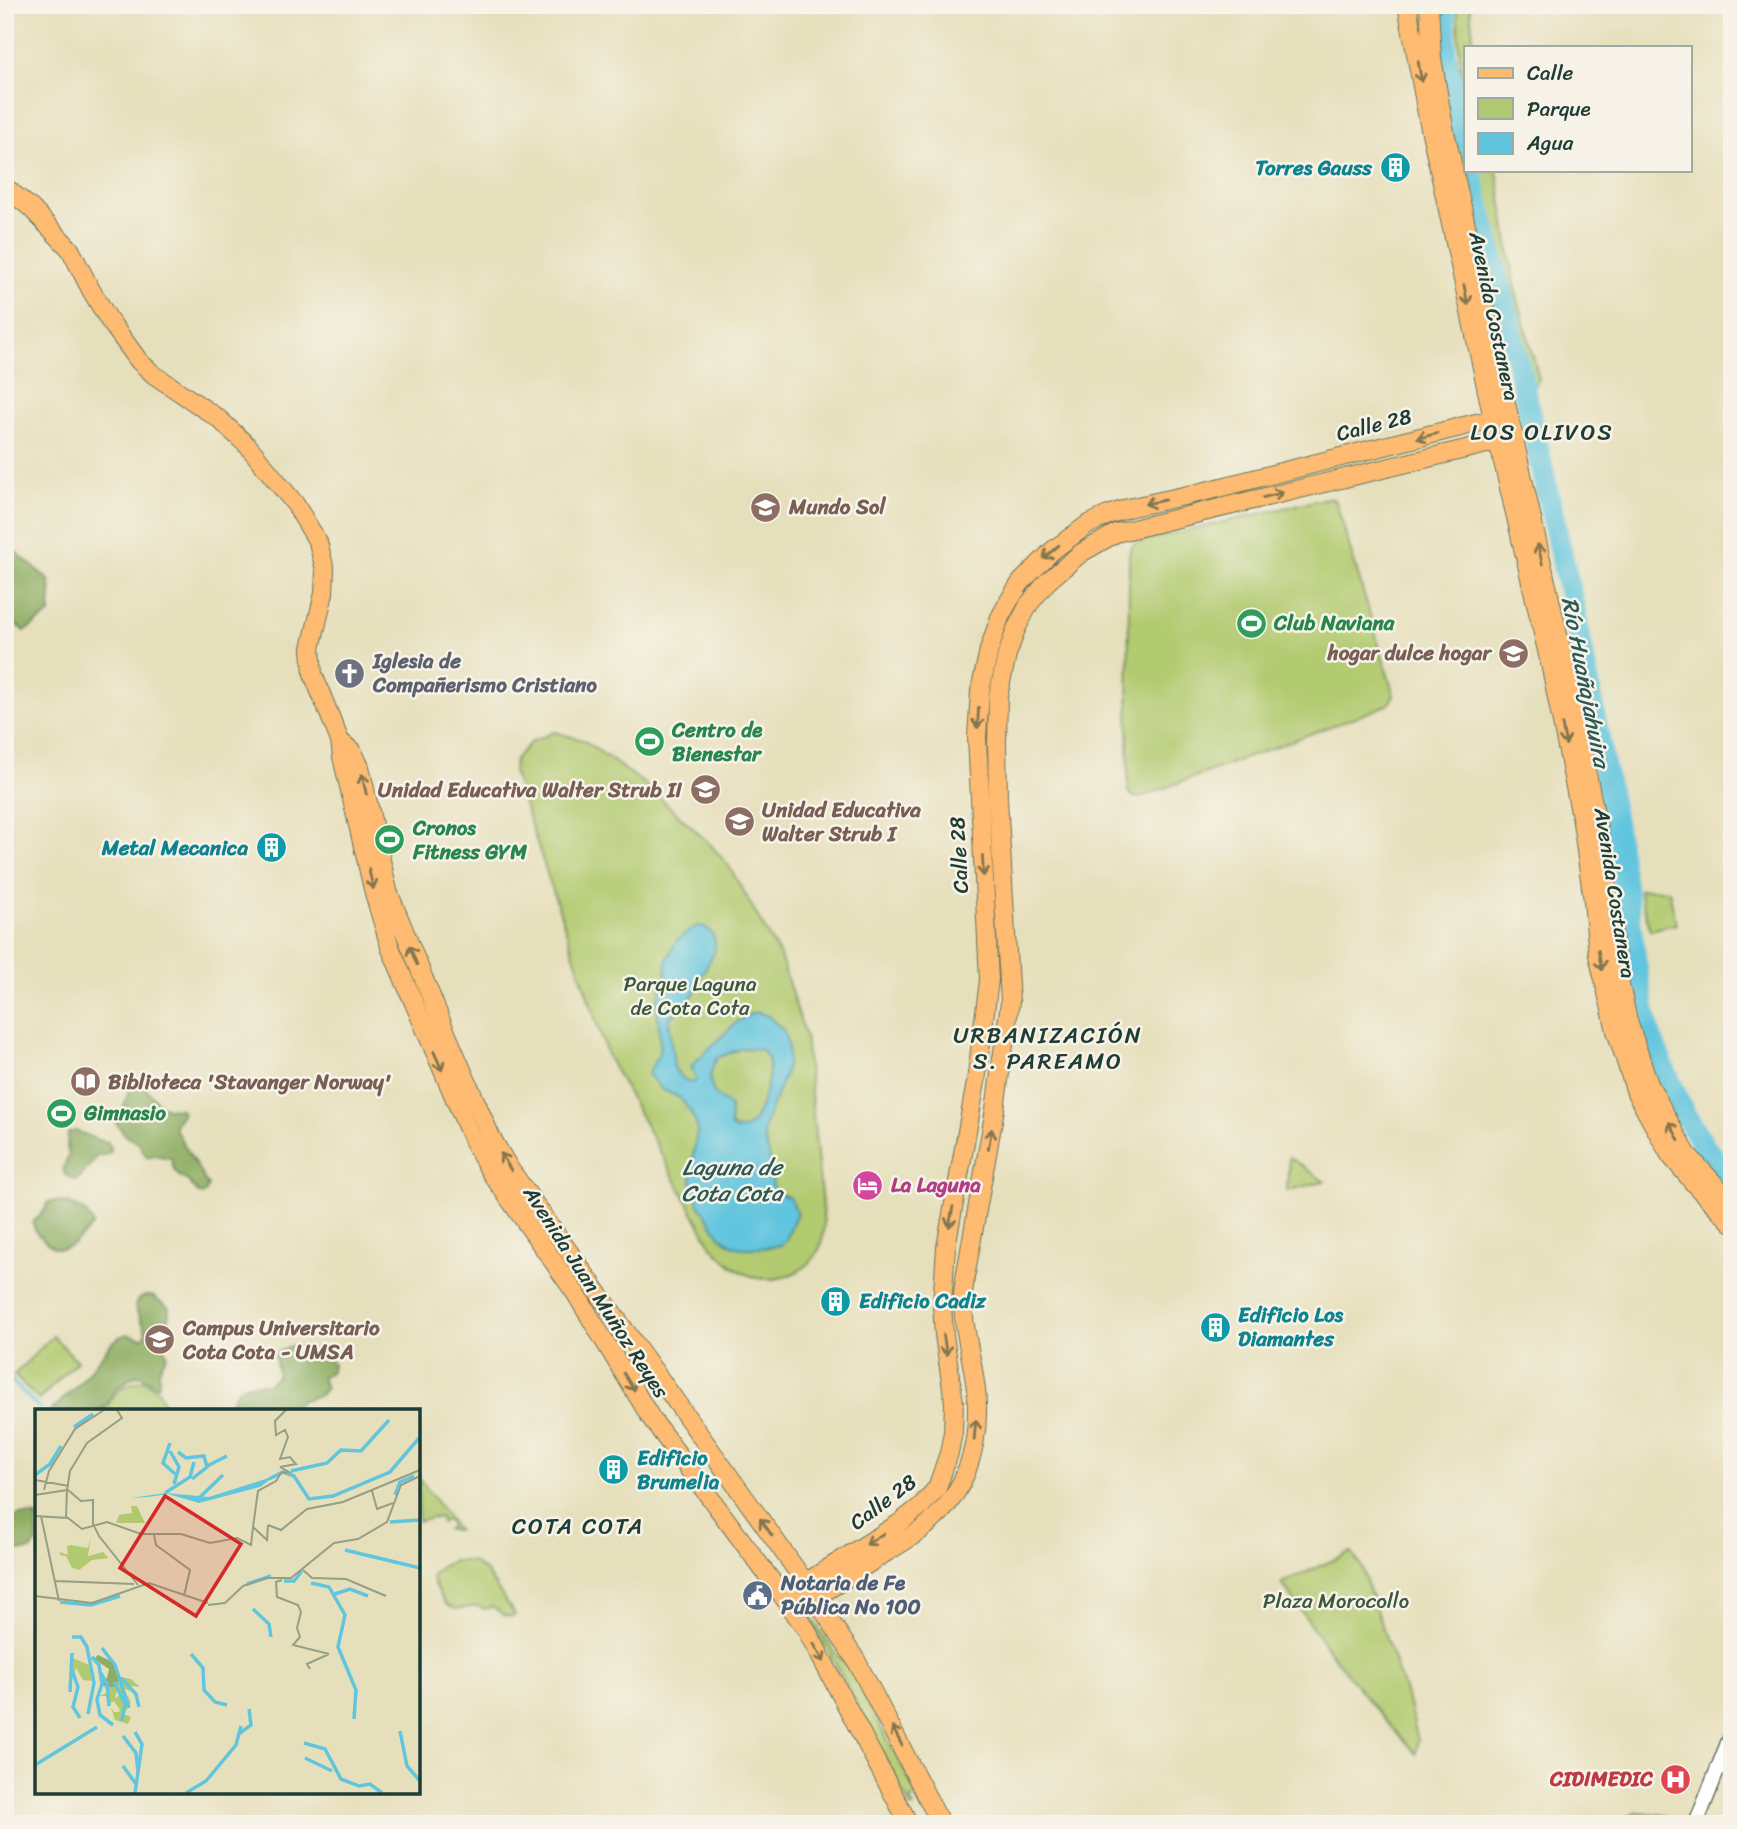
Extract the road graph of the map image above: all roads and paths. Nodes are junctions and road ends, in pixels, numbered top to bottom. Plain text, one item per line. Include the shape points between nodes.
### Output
1 (1407, 5) edge
2 (1429, 5) edge
3 (5, 187) edge
4 (1501, 417) junction
5 (1506, 439) junction
6 (1202, 492) junction
7 (1207, 512) junction
8 (1108, 515) junction
9 (1116, 533) junction
10 (989, 650) junction
11 (1007, 655) junction
12 (1558, 667) junction
13 (979, 798) junction
14 (998, 798) junction
15 (392, 924) junction
16 (1010, 979) junction
17 (989, 980) junction
18 (1732, 1203) edge
19 (1732, 1223) edge
20 (943, 1277) junction
21 (965, 1278) junction
22 (937, 1488) junction
23 (955, 1495) junction
24 (921, 1506) junction
25 (934, 1520) junction
26 (810, 1591) junction
27 (782, 1595) junction
28 (1732, 1733) edge
29 (909, 1824) edge
30 (941, 1824) edge
31 (1696, 1824) edge

1 -> 4 main road, Avenida Costanera via 1428,119
2 - 4 main road, Avenida Costanera via 1444,127
3 - 15 main road, Avenida Juan Muñoz Reyes via 70,249 109,320 139,361 219,419 249,447 318,542 325,569 311,648 313,674 340,741 353,752 360,767
4 - 5 main road, Avenida Costanera
4 -> 6 main road, Calle 28
7 -> 5 main road, Calle 28
5 - 12 main road, Avenida Costanera
6 - 7 main road
6 -> 8 main road, Calle 28
7 - 9 main road, Calle 28
8 - 9 main road
8 -> 10 main road, Calle 28 via 1068,537 1021,582 1000,617
9 - 11 main road, Calle 28 via 1081,553 1047,582 1029,604
10 - 11 main road
10 -> 13 main road, Calle 28 via 980,691
11 - 14 main road, Calle 28 via 999,696
18 -> 12 main road, Avenida Costanera via 1687,1154 1649,1084 1628,1021 1598,828
12 -> 19 main road, Avenida Costanera via 1598,955 1616,1031 1636,1093 1670,1155
13 - 14 main road
13 -> 17 main road, Calle 28
14 - 16 main road, Calle 28
26 -> 15 main road, Avenida Juan Muñoz Reyes via 509,1168
15 -> 27 main road, Avenida Juan Muñoz Reyes via 390,947 473,1142 491,1173 576,1294 651,1418
16 - 17 main road
21 -> 16 main road, Calle 28 via 995,1109
17 -> 20 main road, Calle 28
20 - 21 main road
20 -> 22 main road, Calle 28 via 944,1335 954,1402 953,1432
23 -> 21 main road, Calle 28 via 972,1456 978,1405 963,1305
22 - 23 main road
22 - 24 main road, Calle 28
23 - 25 main road, Calle 28
24 - 25 main road
24 -> 26 main road, Calle 28
25 - 26 main road, Calle 28
26 - 27 main road
30 -> 26 main road, Avenida Juan Muñoz Reyes via 856,1660
27 -> 29 main road, Avenida Juan Muñoz Reyes via 806,1629
28 - 31 street

